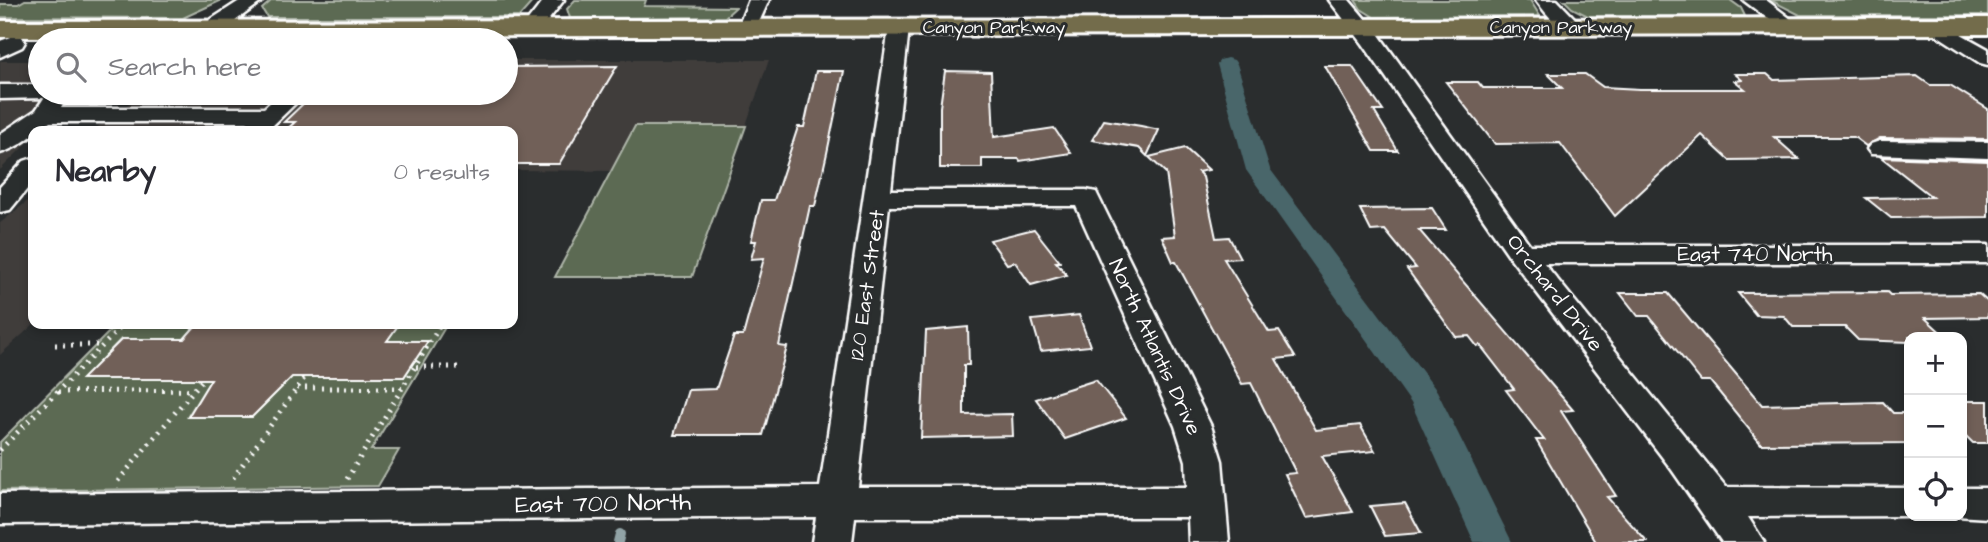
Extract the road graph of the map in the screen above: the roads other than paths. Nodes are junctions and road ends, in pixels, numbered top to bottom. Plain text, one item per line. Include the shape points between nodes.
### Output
1 (254, 0) edge
2 (554, 0) edge
3 (759, 0) edge
4 (1339, 0) edge
5 (1546, 0) edge
6 (1753, 0) edge
7 (1790, 26) junction
8 (1988, 26) edge
9 (748, 27) junction
10 (1573, 27) junction
11 (214, 28) edge
12 (518, 28) edge
13 (531, 28) junction
14 (1947, 32) junction
15 (1366, 33) junction
16 (899, 34) junction
17 (1988, 39) edge
18 (518, 41) edge
19 (1988, 58) edge
20 (0, 92) edge
21 (28, 100) edge
22 (42, 105) edge
23 (47, 105) edge
24 (101, 105) edge
25 (281, 105) edge
26 (87, 115) junction
27 (261, 123) edge
28 (75, 126) edge
29 (0, 145) edge
30 (1880, 149) dead end
31 (28, 150) edge
32 (1988, 150) edge
33 (0, 151) edge
34 (28, 172) edge
35 (879, 198) junction
36 (0, 204) edge
37 (1522, 254) junction
38 (1988, 254) edge
39 (838, 502) junction
40 (1206, 502) junction
41 (1717, 502) junction
42 (1904, 503) edge
43 (1967, 503) edge
44 (1988, 503) edge
45 (0, 509) edge
46 (832, 542) edge
47 (1209, 542) edge
48 (1744, 542) edge

1 - 11 street
2 - 13 street
3 - 9 street
4 - 15 street, Orchard Drive
5 - 10 street
6 - 7 street
7 - 10 highway, Canyon Parkway
7 - 14 highway, Canyon Parkway
8 - 14 highway, Canyon Parkway
9 - 13 highway, Canyon Parkway
9 - 16 highway, Canyon Parkway
10 - 15 highway, Canyon Parkway
12 - 13 highway, Canyon Parkway
14 - 15 highway, Canyon Parkway
14 - 17 highway, Canyon Parkway
14 - 19 street
15 - 16 highway, Canyon Parkway
15 - 37 street, Orchard Drive
16 - 18 highway, Canyon Parkway
16 - 35 street, 120 East Street
20 - 21 street
22 - 29 street
23 - 26 street
24 - 26 street
25 - 27 street
26 - 27 street
26 - 28 street
30 - 32 street
31 - 33 street
34 - 36 street
35 - 39 street, 120 East Street
35 - 40 street, North Atlantis Drive via 1086,198 1194,426 1204,461
37 - 38 street, East 740 North
37 - 41 street, Orchard Drive
39 - 40 street, East 700 North
39 - 45 street, East 700 North
39 - 46 street, 120 East Street
40 - 47 street, North Atlantis Drive
41 - 42 street
41 - 48 street, Orchard Drive
43 - 44 street

